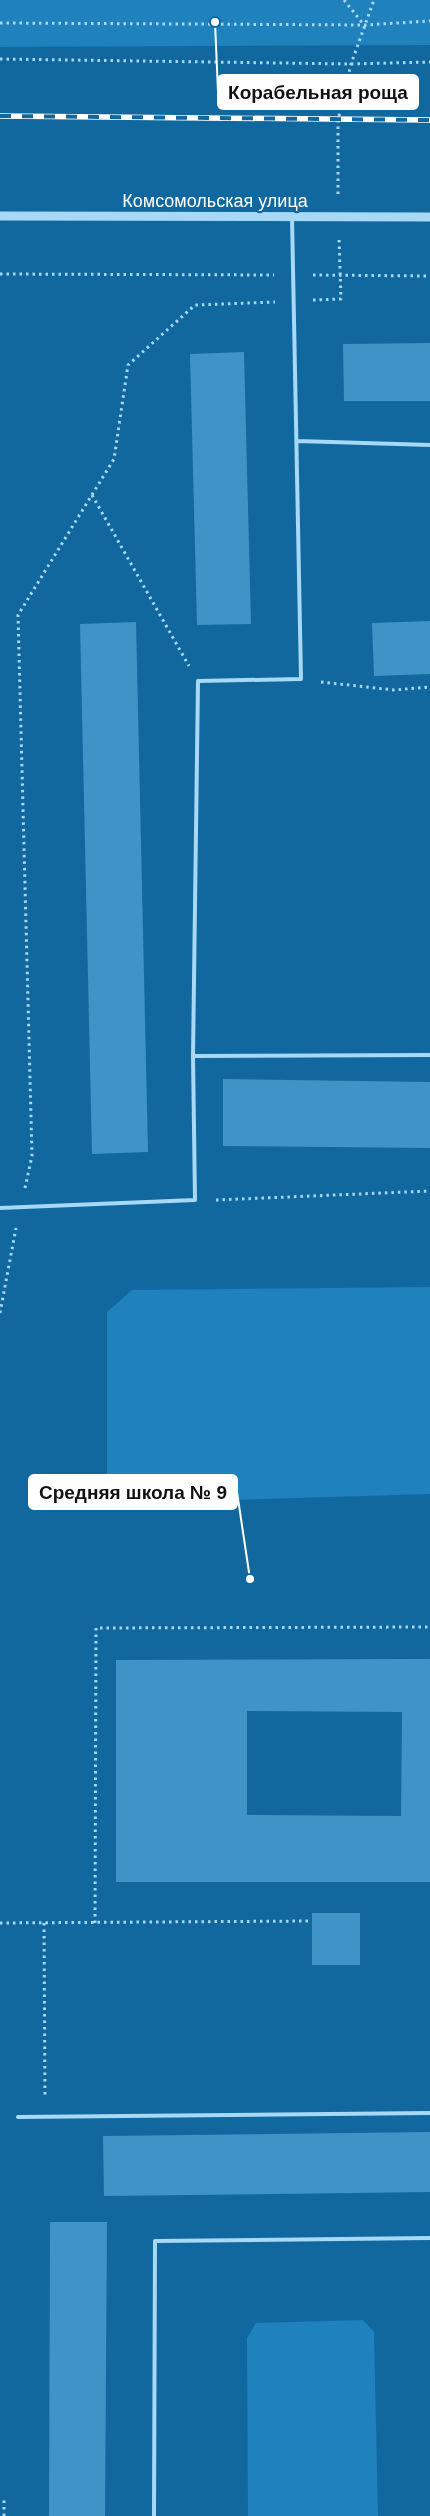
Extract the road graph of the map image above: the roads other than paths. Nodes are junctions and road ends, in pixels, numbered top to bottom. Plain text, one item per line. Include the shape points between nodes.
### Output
1 (0, 216) edge
2 (292, 217) junction
3 (430, 217) edge
4 (298, 441) junction
5 (430, 445) edge
6 (430, 1055) edge
7 (193, 1056) junction
8 (0, 1208) edge
9 (430, 2113) edge
10 (18, 2117) dead end
11 (430, 2238) edge
12 (154, 2516) edge

1 - 2 street, Комсомольская улица
2 - 3 street, Комсомольская улица
2 - 4 lane
4 - 5 lane
4 - 7 lane via 301,679 198,681
6 - 7 lane
7 - 8 lane via 195,1200
9 - 10 lane
11 - 12 lane via 155,2241

